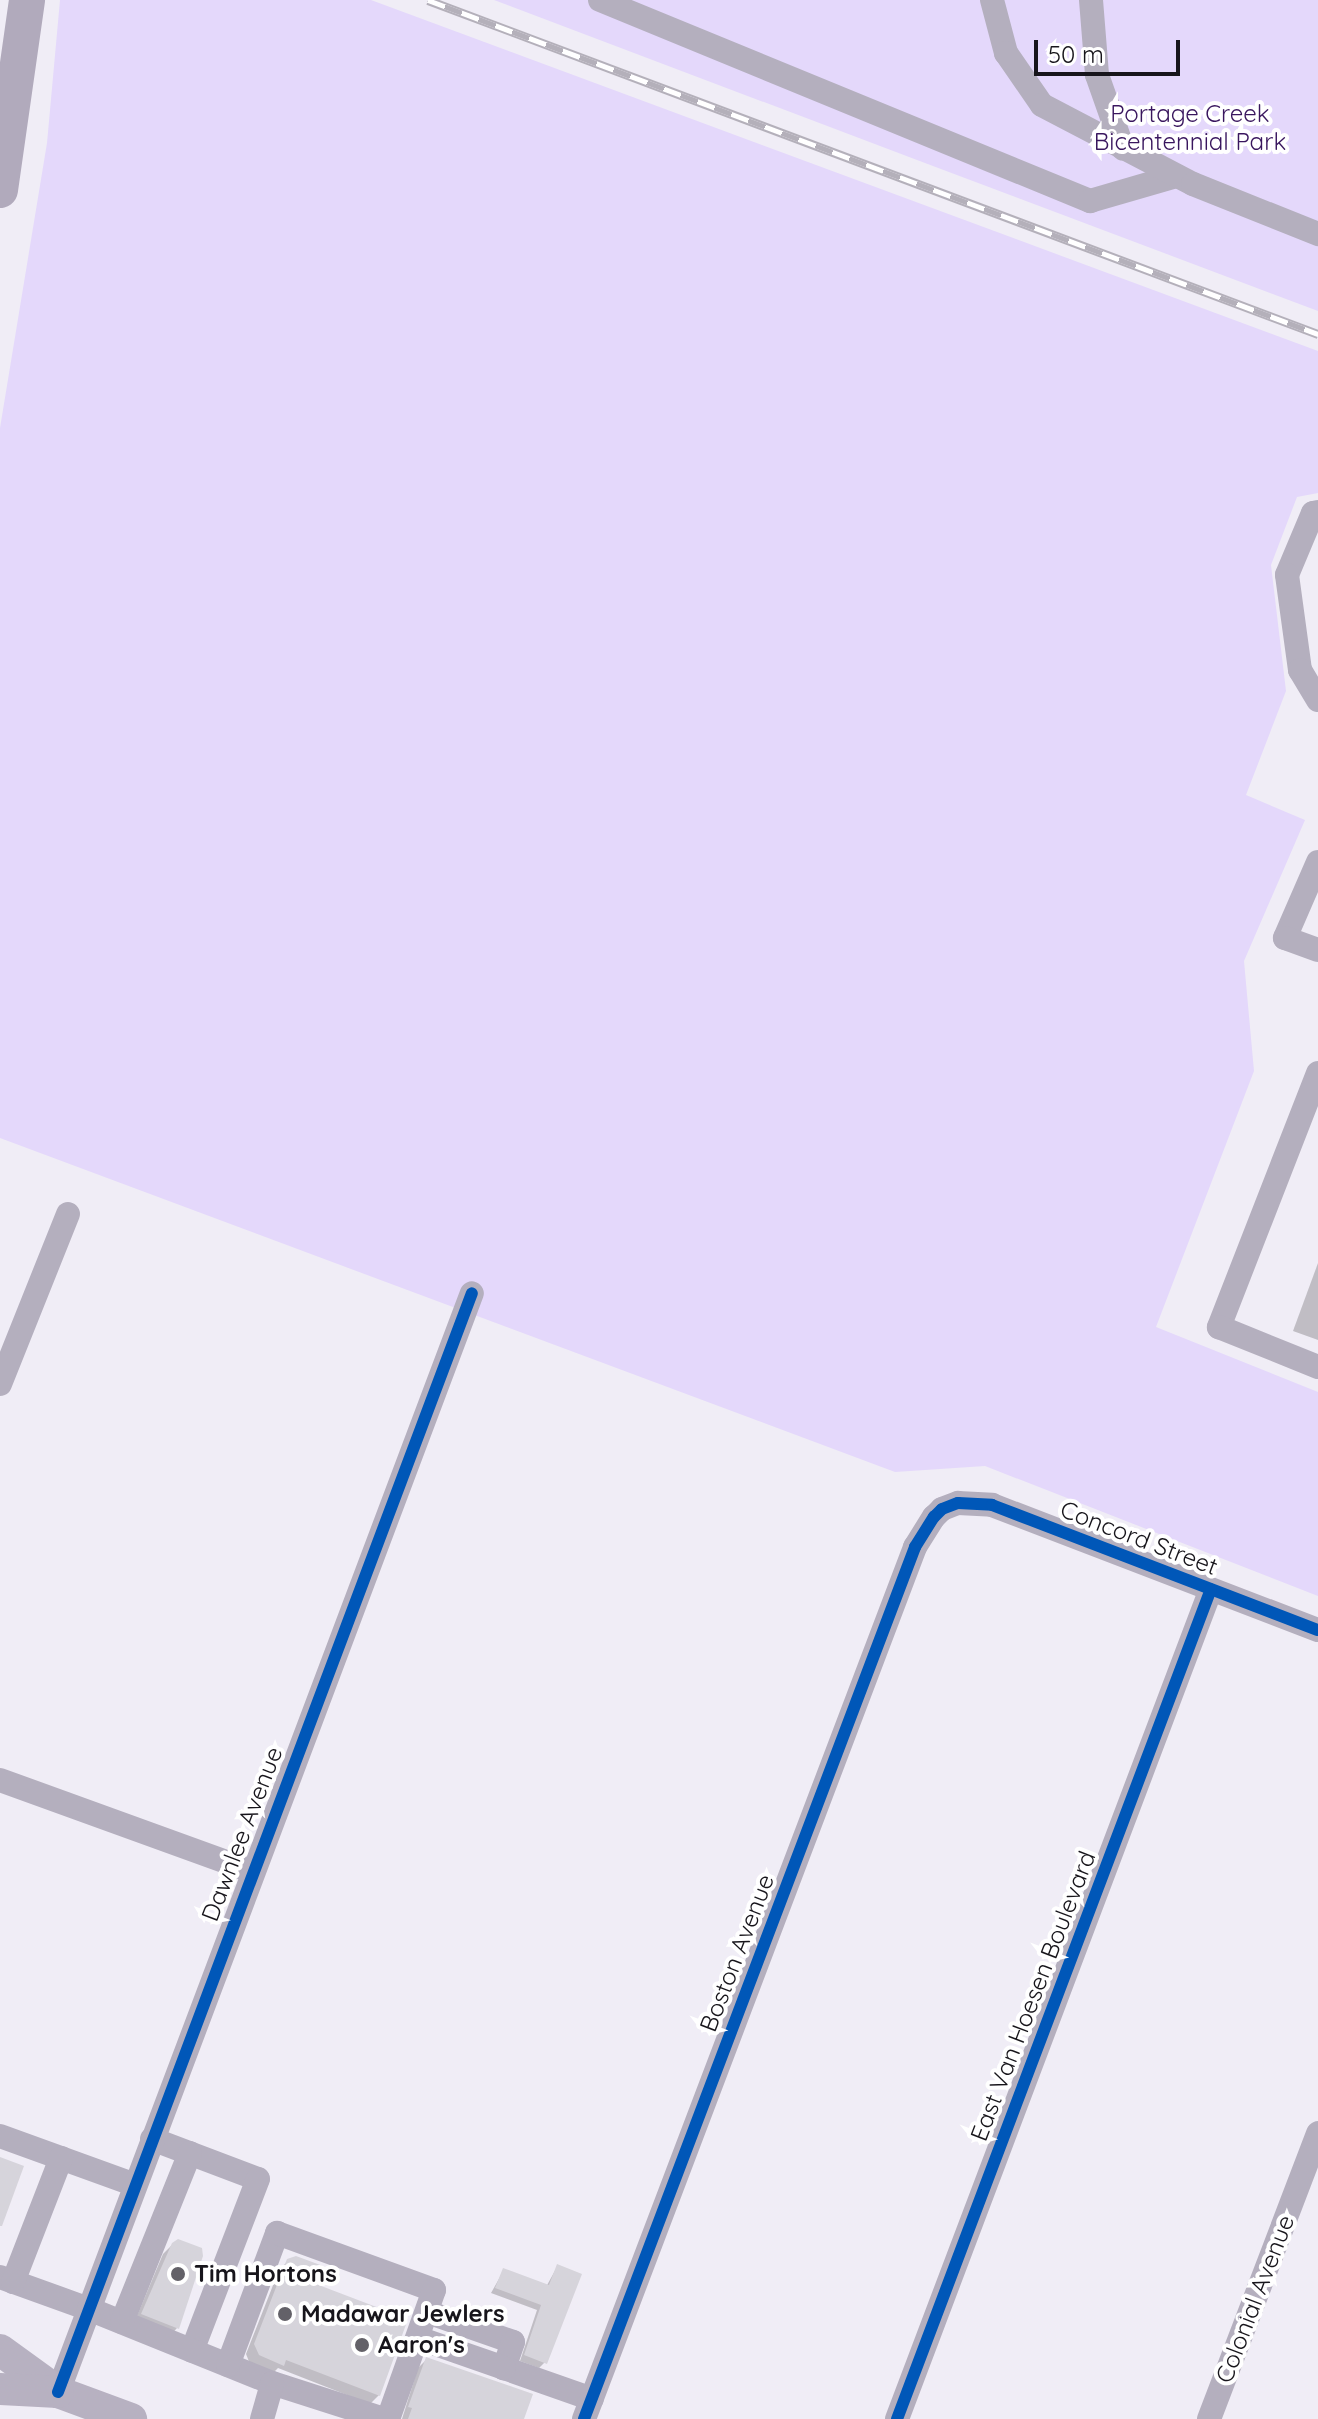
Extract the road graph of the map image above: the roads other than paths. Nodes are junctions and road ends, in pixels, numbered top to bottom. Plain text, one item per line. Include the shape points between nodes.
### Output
1 (27, 0) edge
2 (600, 0) edge
3 (992, 0) edge
4 (1091, 0) edge
5 (1123, 149) junction
6 (1176, 176) junction
7 (0, 190) edge
8 (1318, 234) edge
9 (1318, 512) edge
10 (1318, 700) edge
11 (1318, 862) edge
12 (1318, 950) edge
13 (1318, 1073) edge
14 (68, 1214) dead end
15 (472, 1293) dead end
16 (1318, 1367) edge
17 (0, 1384) edge
18 (942, 1509) joint
19 (1211, 1589) junction
20 (1318, 1630) edge
21 (0, 1780) edge
22 (252, 1871) junction
23 (1318, 2133) edge
24 (0, 2136) edge
25 (152, 2139) junction
26 (190, 2153) junction
27 (61, 2158) junction
28 (135, 2185) junction
29 (6, 2280) edge
30 (89, 2309) junction
31 (427, 2312) junction
32 (122, 2322) junction
33 (418, 2338) junction
34 (0, 2350) edge
35 (192, 2351) junction
36 (228, 2365) junction
37 (504, 2368) junction
38 (272, 2383) junction
39 (0, 2389) edge
40 (58, 2392) junction
41 (588, 2409) edge
42 (131, 2419) edge
43 (262, 2419) edge
44 (386, 2419) edge
45 (897, 2419) edge
46 (1209, 2419) edge

1 - 7 highway
2 - 6 street via 1090,201
3 - 5 street via 1006,53 1042,105
4 - 5 street via 1097,75
5 - 6 street
6 - 8 street
9 - 10 street via 1313,513 1287,575 1300,670
11 - 12 street via 1285,938
13 - 16 street via 1219,1327
14 - 17 street
15 - 22 street, Dawnlee Avenue
18 - 19 street, Concord Street via 968,1501 992,1505
18 - 41 street, Boston Avenue via 915,1547
19 - 20 street, Concord Street
19 - 45 street, East Van Hoesen Boulevard
21 - 22 street
22 - 25 street, Dawnlee Avenue
23 - 46 street, Colonial Avenue
24 - 27 street
25 - 26 street
25 - 28 street, Dawnlee Avenue
26 - 32 street
26 - 35 street via 258,2179
27 - 28 street
27 - 29 street
28 - 30 street, Dawnlee Avenue
29 - 30 street
30 - 32 street
30 - 40 street, Dawnlee Avenue
31 - 33 street
31 - 36 street via 434,2290 277,2233
31 - 37 street via 513,2342
32 - 35 street
33 - 37 street
33 - 44 street
34 - 40 main road
35 - 36 street
36 - 38 street
37 - 41 street
38 - 43 street
38 - 44 street
39 - 40 main road
40 - 42 main road

